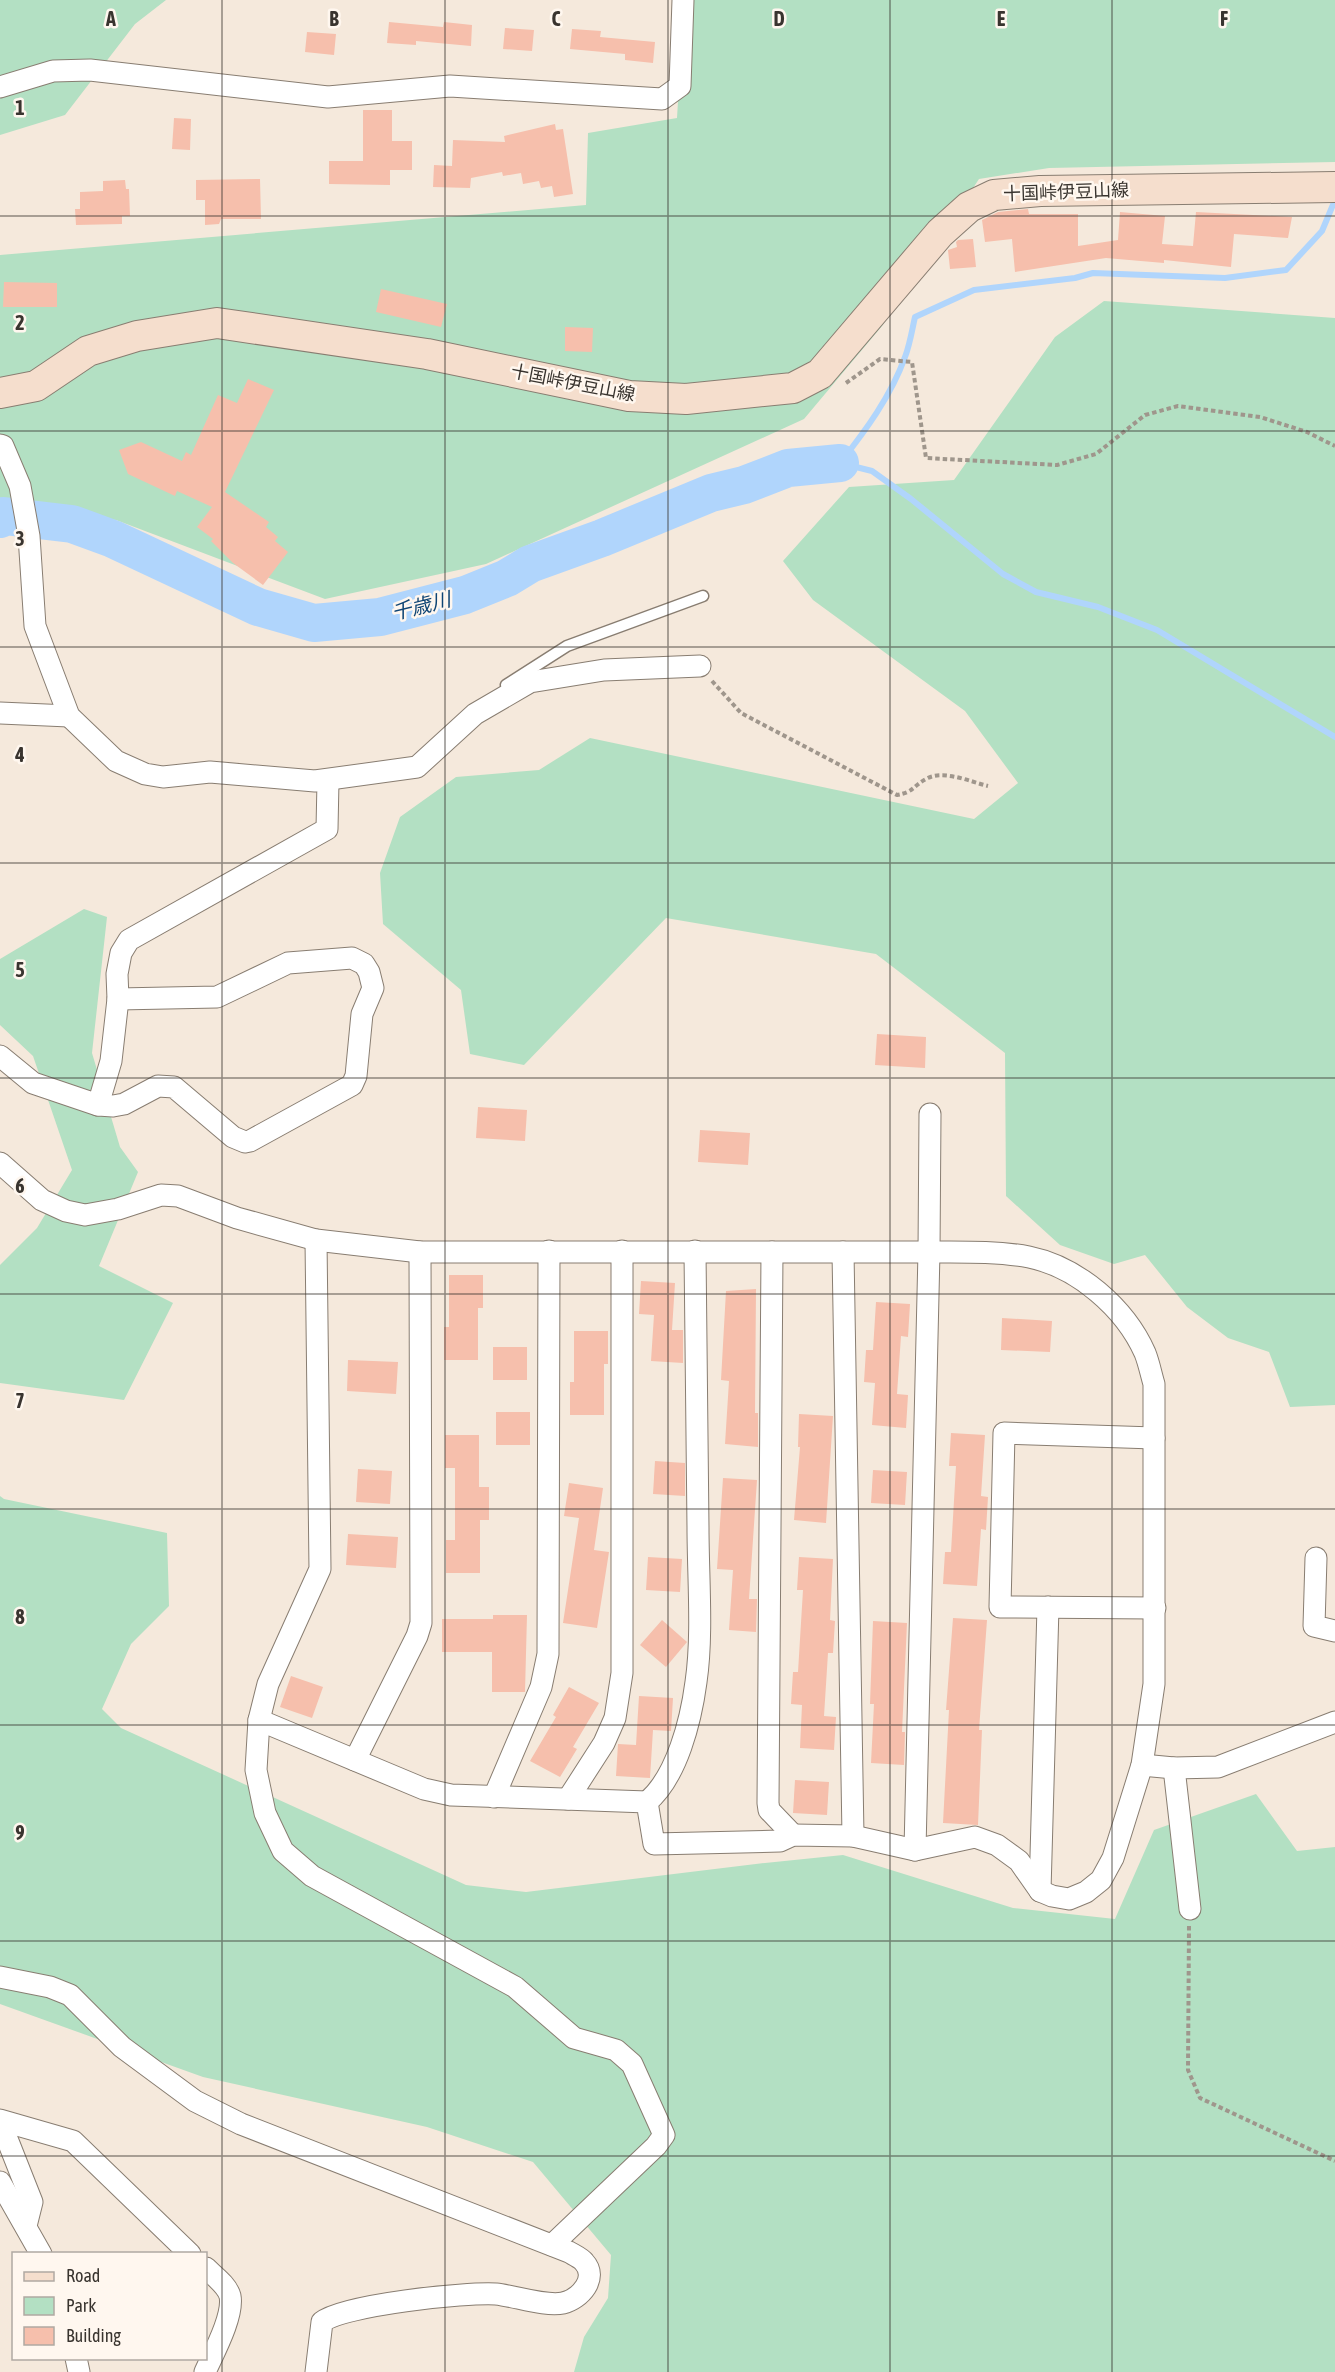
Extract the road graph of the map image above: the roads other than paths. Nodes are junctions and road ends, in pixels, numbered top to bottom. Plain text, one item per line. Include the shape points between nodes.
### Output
1 (683, 0) edge
2 (0, 87) edge
3 (1331, 186) edge
4 (0, 393) edge
5 (0, 445) edge
6 (703, 596) dead end
7 (700, 666) road end
8 (487, 707) junction
9 (0, 713) edge
10 (69, 716) junction
11 (328, 781) junction
12 (118, 999) junction
13 (0, 1056) edge
14 (98, 1105) junction
15 (930, 1114) dead end
16 (0, 1163) edge
17 (316, 1240) junction
18 (549, 1251) junction
19 (622, 1251) junction
20 (695, 1251) junction
21 (420, 1252) junction
22 (772, 1252) junction
23 (843, 1252) junction
24 (929, 1252) junction
25 (1154, 1438) junction
26 (1316, 1558) dead end
27 (1048, 1607) junction
28 (1155, 1608) junction
29 (1335, 1631) edge
30 (259, 1720) junction
31 (1335, 1722) edge
32 (355, 1760) junction
33 (1142, 1765) junction
34 (1174, 1768) junction
35 (494, 1797) junction
36 (568, 1799) junction
37 (647, 1802) junction
38 (793, 1835) junction
39 (853, 1836) junction
40 (915, 1850) junction
41 (1040, 1891) junction
42 (1190, 1908) road end
43 (0, 1977) edge
44 (0, 2121) edge
45 (0, 2182) edge
46 (26, 2226) junction
47 (557, 2241) junction
48 (40, 2252) edge
49 (189, 2252) edge
50 (207, 2269) edge
51 (205, 2372) edge
52 (316, 2372) edge

1 - 2 street via 680,86 662,99 450,86 328,97 90,70 53,71
3 - 4 main road, 十国峠伊豆山線 via 994,195 969,207 940,233 820,374 793,388 686,399 629,396 427,354 217,323 136,336 88,351 36,386
5 - 10 street via 20,486 29,536 35,626
6 - 8 lane via 567,646 492,693
7 - 8 street via 604,670 530,682
8 - 11 street via 417,767
9 - 10 street
10 - 11 street via 116,761 145,774 163,777 210,772
11 - 12 street via 327,829 129,940 121,953 117,974
12 - 14 street via 111,1061
12 - 14 street via 217,997 281,965 342,957 364,964 372,979 371,996 362,1014 352,1084 250,1141 233,1137 174,1088 158,1086 124,1104
13 - 14 street via 33,1083
15 - 24 street
16 - 17 street via 42,1200 66,1211 85,1215 162,1195 178,1196 237,1218
17 - 21 street
17 - 30 street via 320,1569 268,1684
18 - 19 street
18 - 21 street
18 - 35 street via 548,1654 541,1687
19 - 20 street
19 - 36 street via 622,1673 615,1718 604,1743
20 - 22 street
20 - 37 street via 699,1610 696,1682 680,1746 658,1792
21 - 32 street via 421,1623
22 - 23 street
22 - 38 street via 768,1803 769,1810
23 - 24 street
23 - 39 street
24 - 25 street via 1030,1257 1069,1270 1106,1298 1145,1353 1154,1384
24 - 40 street
25 - 27 street via 1004,1433 1000,1606
25 - 28 street
26 - 29 street via 1314,1626
27 - 28 street
27 - 41 street
28 - 33 street via 1154,1684
30 - 32 street
30 - 47 street via 256,1770 265,1813 283,1851 312,1875 514,1987 574,2038 616,2050 632,2064 663,2135
31 - 34 street via 1218,1767
32 - 35 street via 424,1789
33 - 34 street
33 - 41 street via 1113,1858 1101,1880 1069,1899
34 - 42 street
35 - 36 street
36 - 37 street
37 - 38 street via 654,1844 780,1841
38 - 39 street
39 - 40 street
40 - 41 street via 975,1837 997,1845 1019,1861
43 - 47 street via 70,1995 122,2047 195,2101 223,2115
44 - 46 street via 32,2202
44 - 49 street via 73,2141
45 - 46 street
46 - 48 street
47 - 52 street via 586,2263 588,2285 577,2297 559,2304 496,2294 468,2294 344,2312 322,2322
50 - 51 street via 226,2288 230,2306

